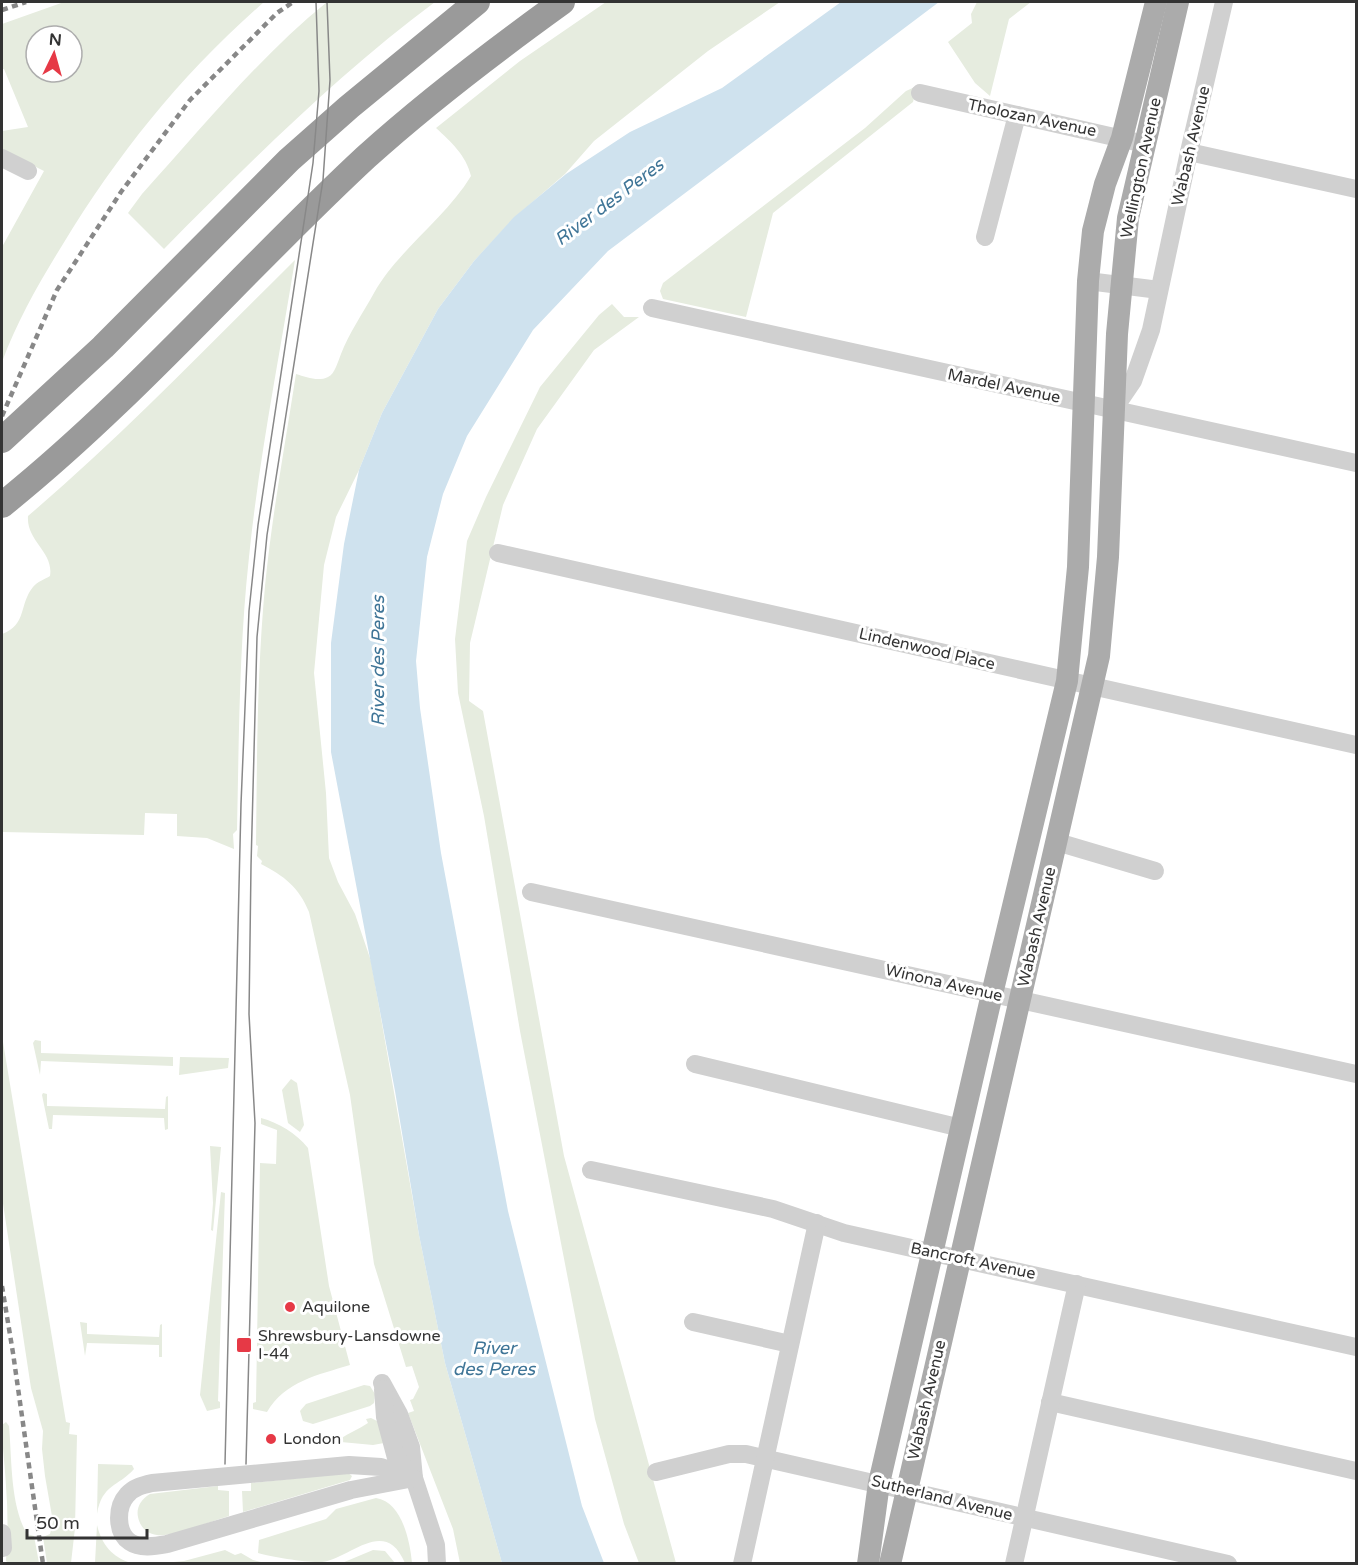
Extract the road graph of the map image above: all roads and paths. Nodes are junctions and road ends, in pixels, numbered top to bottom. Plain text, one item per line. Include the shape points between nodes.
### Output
1 (477, 2) edge
2 (562, 2) edge
3 (1156, 2) edge
4 (1178, 2) edge
5 (1224, 2) edge
6 (920, 93) dead end
7 (1017, 115) junction
8 (1122, 138) junction
9 (1145, 144) junction
10 (1189, 152) junction
11 (2, 158) edge
12 (28, 171) dead end
13 (1356, 189) edge
14 (985, 237) dead end
15 (1088, 281) junction
16 (1120, 285) junction
17 (1160, 290) junction
18 (652, 308) dead end
19 (1084, 404) junction
20 (1114, 409) junction
21 (2, 440) edge
22 (1356, 463) edge
23 (2, 505) edge
24 (498, 553) dead end
25 (1067, 681) junction
26 (1091, 686) junction
27 (1356, 745) edge
28 (1056, 843) junction
29 (1155, 871) dead end
30 (531, 892) dead end
31 (992, 994) junction
32 (1020, 1000) junction
33 (695, 1064) dead end
34 (1356, 1074) edge
35 (961, 1128) junction
36 (591, 1170) dead end
37 (817, 1223) junction
38 (932, 1252) junction
39 (959, 1258) junction
40 (1077, 1284) junction
41 (693, 1322) dead end
42 (790, 1344) junction
43 (1356, 1347) edge
44 (1050, 1402) junction
45 (765, 1458) junction
46 (1356, 1471) edge
47 (656, 1472) dead end
48 (414, 1478) junction
49 (879, 1483) junction
50 (907, 1489) junction
51 (1024, 1518) junction
52 (436, 1563) edge
53 (742, 1563) edge
54 (868, 1563) edge
55 (890, 1563) edge
56 (1014, 1563) edge
57 (1228, 1563) edge

1 - 21 highway via 290,160 73,376
2 - 23 highway via 408,119 289,231 113,408
3 - 8 main road, Wellington Avenue
4 - 9 main road, Wellington Avenue
5 - 10 street, Wabash Avenue
6 - 7 street, Tholozan Avenue
7 - 8 street, Tholozan Avenue
7 - 14 street
8 - 9 street, Tholozan Avenue
8 - 15 main road, Wellington Avenue via 1093,231
9 - 16 main road, Wellington Avenue via 1128,218
10 - 13 street
10 - 17 street, Wabash Avenue
11 - 12 street
15 - 16 street
15 - 19 main road, Wellington Avenue
16 - 17 street
16 - 20 main road, Wellington Avenue
17 - 20 street, Wabash Avenue via 1133,381
18 - 19 street, Mardel Avenue
19 - 20 street, Mardel Avenue
19 - 25 main road, Wabash Avenue via 1078,567
20 - 22 street, Mardel Avenue
20 - 26 main road, Wabash Avenue via 1108,557 1099,656
24 - 25 street, Lindenwood Place
25 - 26 street, Lindenwood Place
25 - 31 main road, Wabash Avenue
26 - 27 street, Lindenwood Place
26 - 28 main road, Wabash Avenue
28 - 29 street
28 - 32 main road, Wabash Avenue
30 - 31 street, Winona Avenue
31 - 32 street, Winona Avenue
31 - 35 main road, Wabash Avenue
32 - 34 street, Winona Avenue
32 - 39 main road, Wabash Avenue
33 - 35 street
35 - 38 main road, Wabash Avenue
36 - 37 street, Bancroft Avenue via 773,1209
37 - 38 street, Bancroft Avenue via 844,1233
37 - 42 street
38 - 39 street, Bancroft Avenue
38 - 49 main road, Wabash Avenue
39 - 40 street, Bancroft Avenue
39 - 50 main road, Wabash Avenue
40 - 43 street, Bancroft Avenue
40 - 44 street
41 - 42 street
42 - 45 street
44 - 46 street
44 - 51 street
45 - 47 street, Sutherland Avenue via 729,1454
45 - 49 street, Sutherland Avenue
45 - 53 street
48 - 48 street via 381,1467 349,1465 152,1483 126,1496 119,1518 124,1536 131,1543 154,1546 351,1490
48 - 52 street via 434,1534
49 - 50 street, Sutherland Avenue
49 - 54 main road, Wabash Avenue
50 - 51 street, Sutherland Avenue
50 - 55 main road, Wabash Avenue
51 - 56 street
51 - 57 street, Sutherland Avenue

